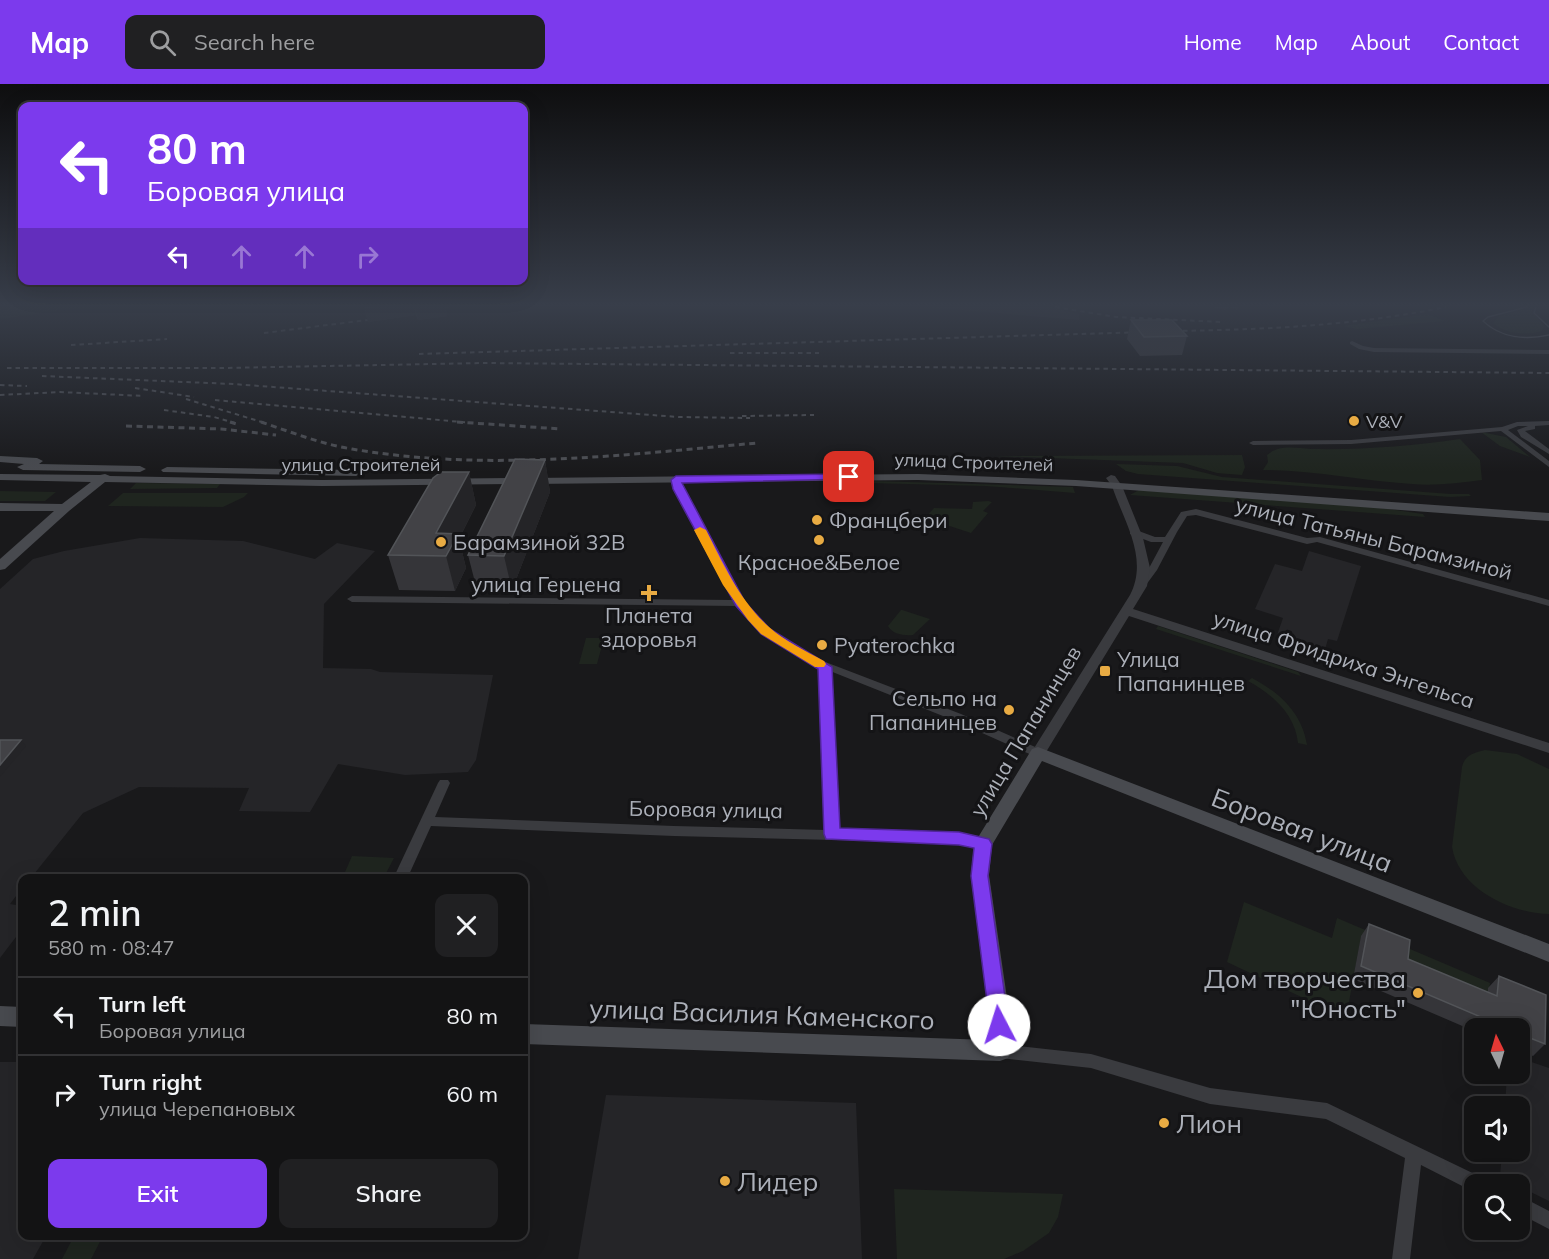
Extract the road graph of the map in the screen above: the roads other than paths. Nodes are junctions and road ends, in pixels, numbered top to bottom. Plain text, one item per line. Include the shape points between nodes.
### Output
1 (1549, 424) edge
2 (1503, 429) junction
3 (1253, 443) dead end
4 (1549, 452) edge
5 (0, 459) edge
6 (1549, 465) edge
7 (0, 467) edge
8 (84, 468) junction
9 (117, 469) junction
10 (0, 477) edge
11 (102, 480) junction
12 (676, 480) junction
13 (1114, 482) junction
14 (0, 507) edge
15 (65, 508) junction
16 (1549, 508) edge
17 (1190, 512) joint
18 (1549, 517) edge
19 (1133, 532) junction
20 (1169, 539) junction
21 (1139, 548) junction
22 (1164, 549) junction
23 (0, 566) edge
24 (1140, 587) junction
25 (352, 599) dead end
26 (740, 603) junction
27 (1549, 603) edge
28 (1126, 611) junction
29 (825, 667) junction
30 (1549, 748) edge
31 (1038, 753) junction
32 (444, 783) dead end
33 (427, 821) junction
34 (832, 834) junction
35 (983, 844) junction
36 (402, 874) edge
37 (1549, 953) edge
38 (0, 1016) edge
39 (18, 1017) edge
40 (528, 1034) edge
41 (1000, 1051) junction
42 (1414, 1153) junction
43 (1464, 1178) edge
44 (1530, 1210) edge
45 (1549, 1220) edge
46 (1401, 1259) edge

1 - 2 street via 1517,424
1 - 4 street via 1521,430
2 - 3 street via 1351,442
2 - 6 street
5 - 8 main road via 57,462
7 - 8 main road, улица Строителей
8 - 9 main road, улица Строителей
9 - 11 main road
9 - 13 main road, улица Строителей via 490,473 857,470 1000,473
10 - 11 main road, улица Строителей
11 - 12 main road, улица Строителей via 410,483
11 - 15 main road
12 - 13 main road, улица Строителей via 899,477
12 - 26 street
13 - 16 main road, улица Строителей
13 - 18 main road, улица Строителей
13 - 19 street, улица Папанинцев
14 - 15 main road
15 - 23 main road
17 - 20 street, улица Папанинцев via 1176,524
17 - 27 street, улица Татьяны Барамзиной via 1307,541 1317,539
19 - 20 street via 1154,540
19 - 21 street, улица Папанинцев
20 - 22 street, улица Папанинцев
21 - 22 street via 1150,544
21 - 24 street, улица Папанинцев via 1144,570
22 - 24 street, улица Папанинцев
24 - 28 street, улица Папанинцев
25 - 26 street, улица Герцена
26 - 29 street via 765,632
28 - 30 street, улица Фридриха Энгельса
28 - 31 street, улица Папанинцев
29 - 31 street via 957,717
29 - 34 street
31 - 35 main road, улица Папанинцев
31 - 37 main road, Боровая улица
32 - 33 street
33 - 34 street, Боровая улица
33 - 36 street
34 - 35 street, Боровая улица via 959,838
35 - 41 main road, улица Папанинцев via 980,876 997,998
38 - 39 main road
40 - 41 main road, улица Василия Каменского
41 - 42 street, улица Василия Каменского via 1091,1061 1210,1096 1327,1111
42 - 43 street, улица Василия Каменского
42 - 46 street
44 - 45 street

